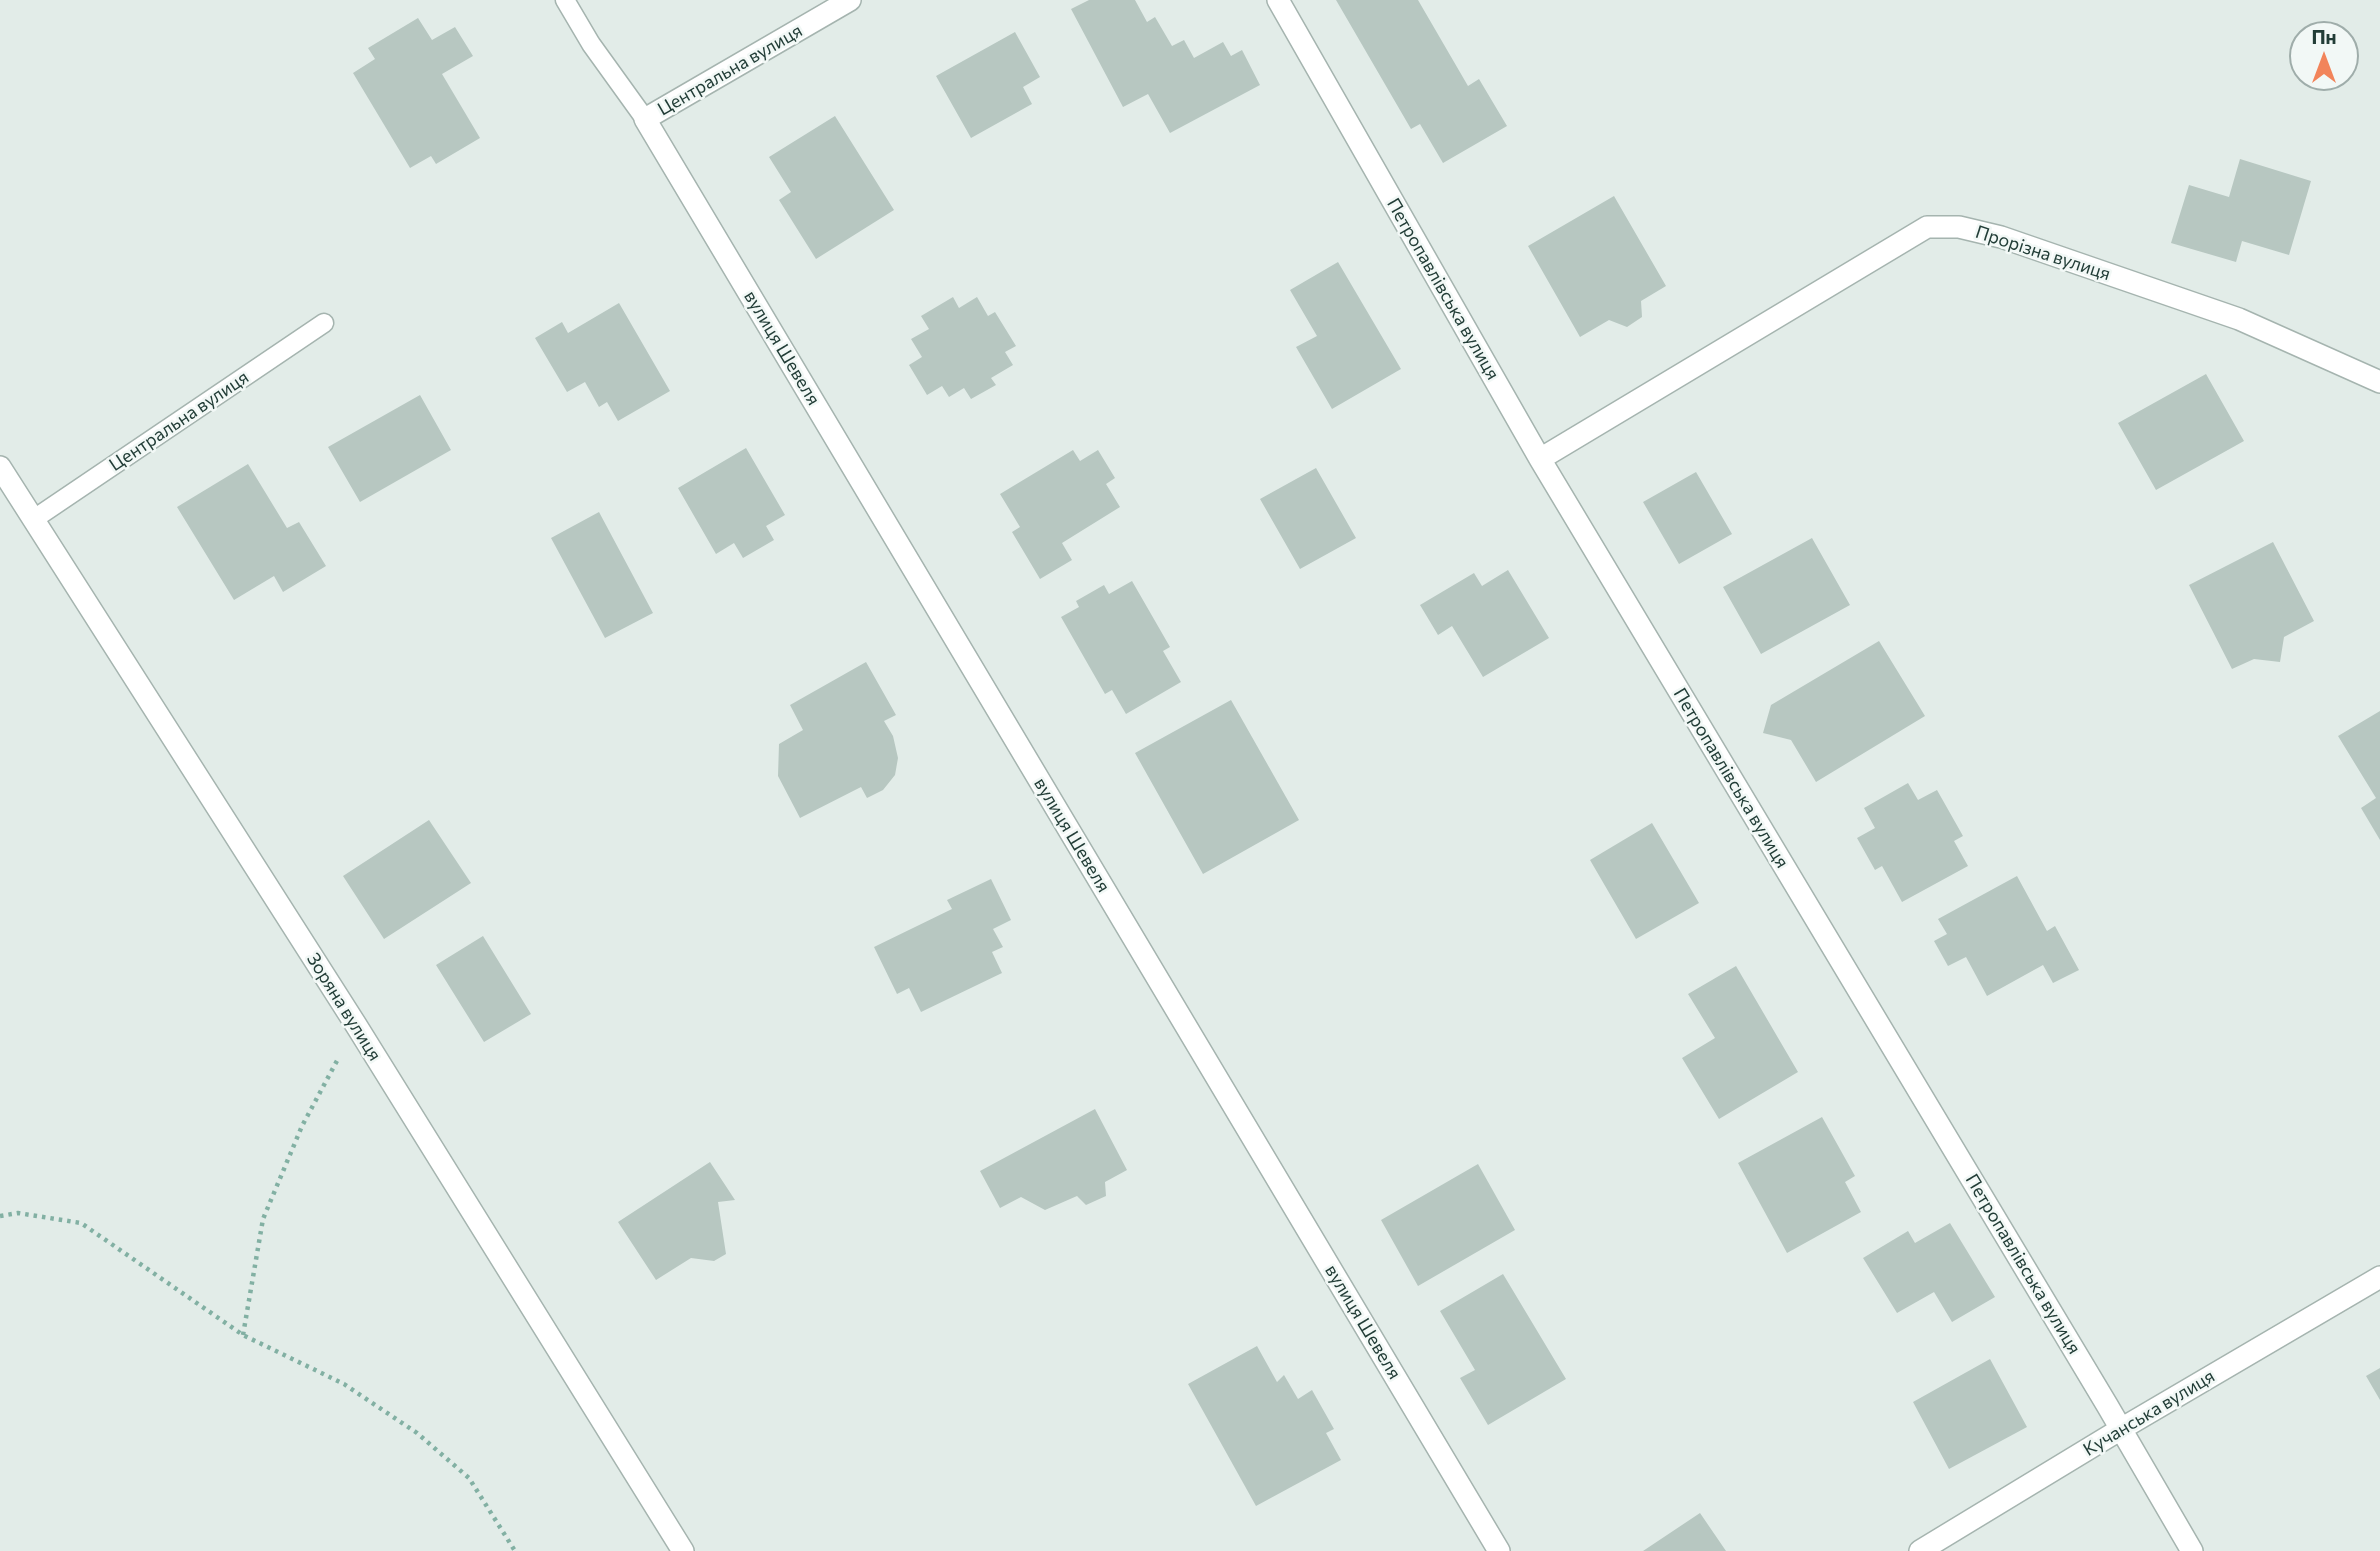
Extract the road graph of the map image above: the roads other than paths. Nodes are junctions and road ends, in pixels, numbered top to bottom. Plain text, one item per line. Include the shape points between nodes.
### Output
1 (565, 0) edge
2 (850, 0) edge
3 (1278, 0) edge
4 (646, 119) junction
5 (324, 323) dead end
6 (2380, 382) edge
7 (1540, 459) junction
8 (0, 467) edge
9 (34, 519) junction
10 (2380, 1278) edge
11 (2121, 1429) junction
12 (683, 1551) edge
13 (1499, 1551) edge
14 (1920, 1551) edge
15 (2192, 1551) edge

1 - 4 lane
2 - 4 street, Центральна вулиця
3 - 7 street, Петропавлівська вулиця
4 - 13 street, вулиця Шевеля
5 - 9 lane, Центральна вулиця
6 - 7 street, Прорізна вулиця via 2238,318 2054,255 1959,227 1927,227
7 - 11 street, Петропавлівська вулиця
8 - 9 street, Зоряна вулиця
9 - 12 street, Зоряна вулиця
10 - 11 street, Кучанська вулиця
11 - 14 street, Кучанська вулиця
11 - 15 street, Петропавлівська вулиця

